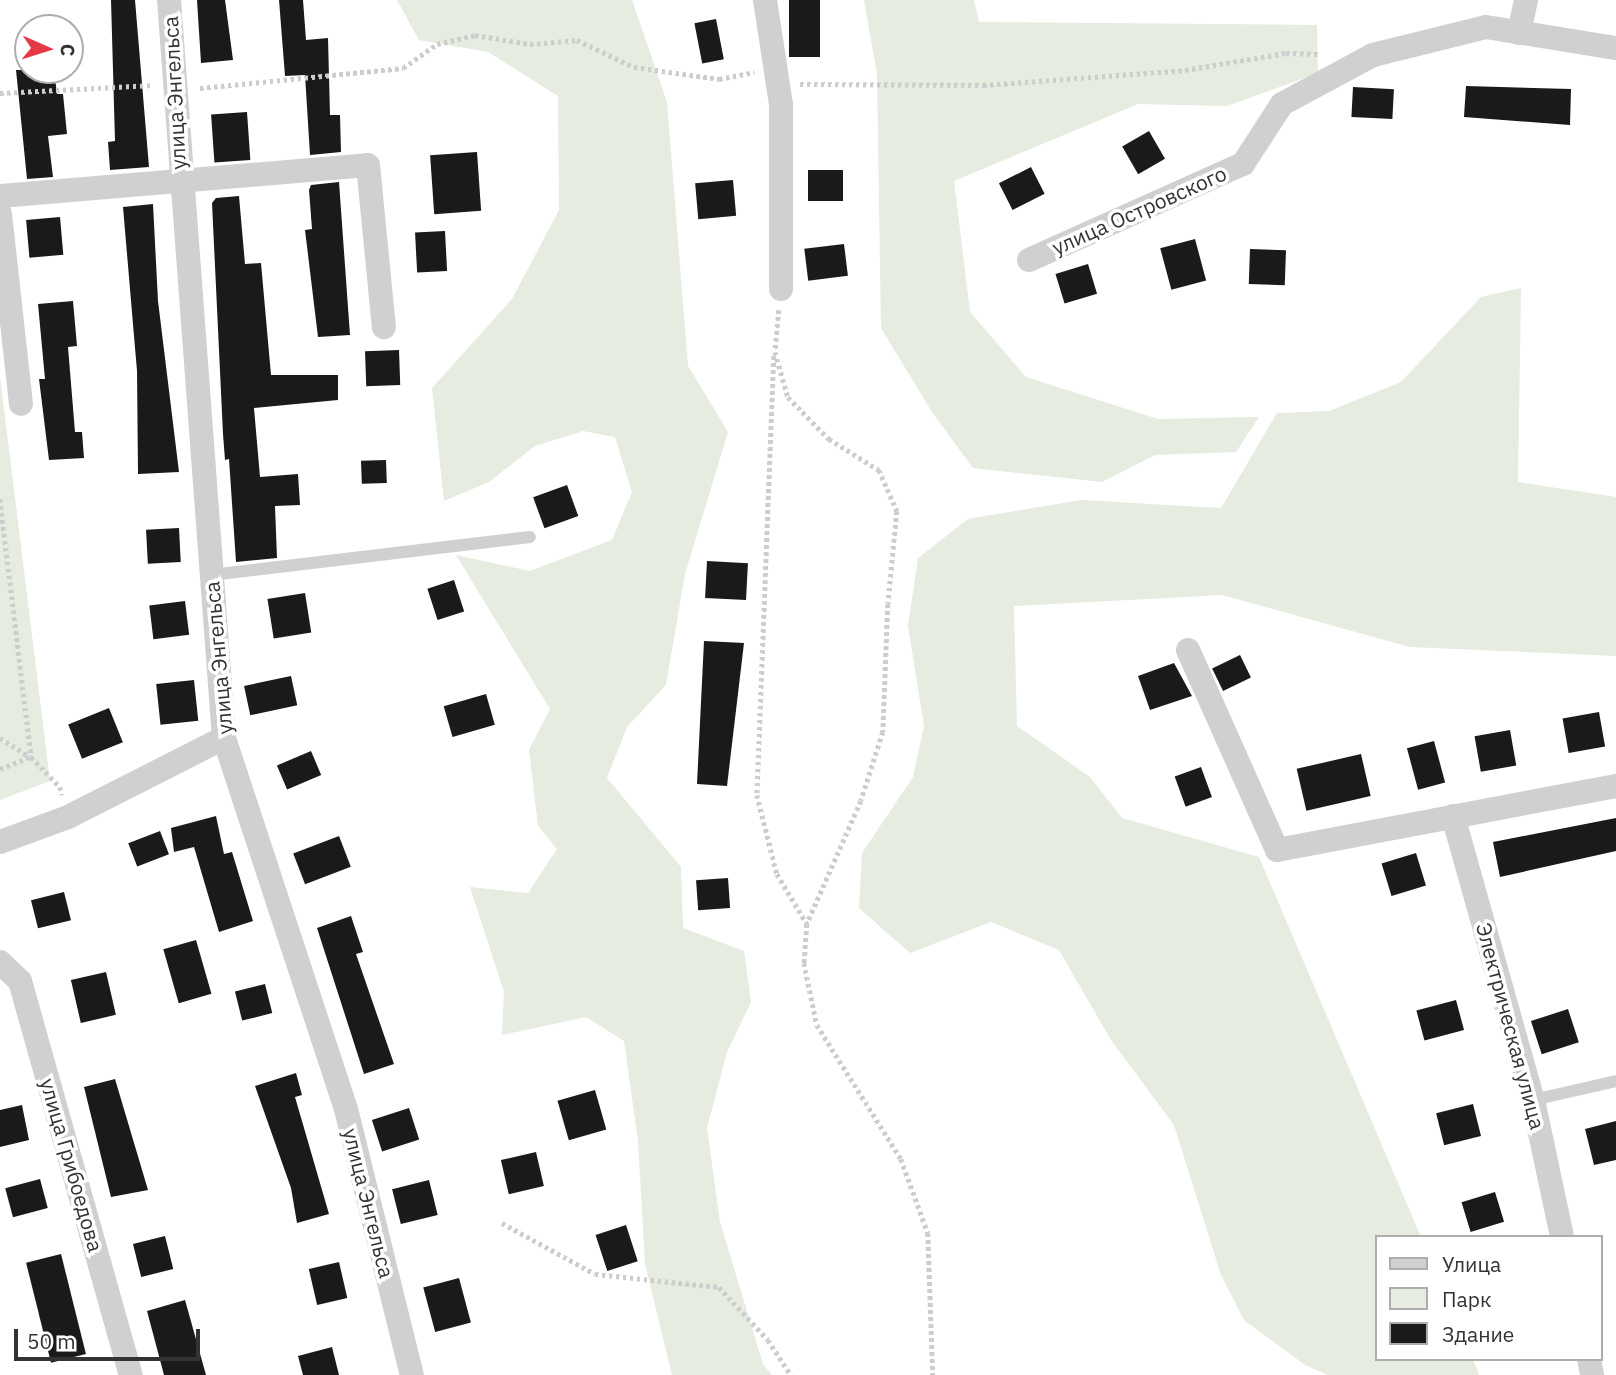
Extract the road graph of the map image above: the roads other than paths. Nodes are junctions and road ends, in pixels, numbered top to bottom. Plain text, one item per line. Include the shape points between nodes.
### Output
1 (169, 0) edge
2 (765, 0) edge
3 (1526, 0) edge
4 (1519, 33) junction
5 (1616, 48) edge
6 (179, 180) junction
7 (0, 196) edge
8 (0, 214) edge
9 (1029, 260) dead end
10 (781, 289) road end
11 (384, 327) dead end
12 (21, 404) dead end
13 (530, 537) dead end
14 (211, 575) junction
15 (1188, 650) dead end
16 (224, 738) junction
17 (1616, 786) edge
18 (1453, 816) junction
19 (0, 842) edge
20 (0, 962) edge
21 (1616, 1081) edge
22 (1533, 1100) junction
23 (1562, 1235) edge
24 (131, 1375) edge
25 (412, 1375) edge

1 - 6 street, улица Энгельса
2 - 10 street via 777,76
3 - 4 street
4 - 5 street, улица Островского
4 - 9 street, улица Островского via 1486,27 1373,55 1282,104 1243,164
6 - 7 street
6 - 11 street via 368,165
6 - 14 street, улица Энгельса
8 - 12 street
13 - 14 lane
14 - 16 street, улица Энгельса
15 - 18 street via 1277,850
16 - 19 street via 68,817
16 - 25 street, улица Энгельса via 346,1109
17 - 18 street
18 - 22 street, Электрическая улица
20 - 24 street, улица Грибоедова via 20,981
21 - 22 lane
22 - 23 street, Электрическая улица

